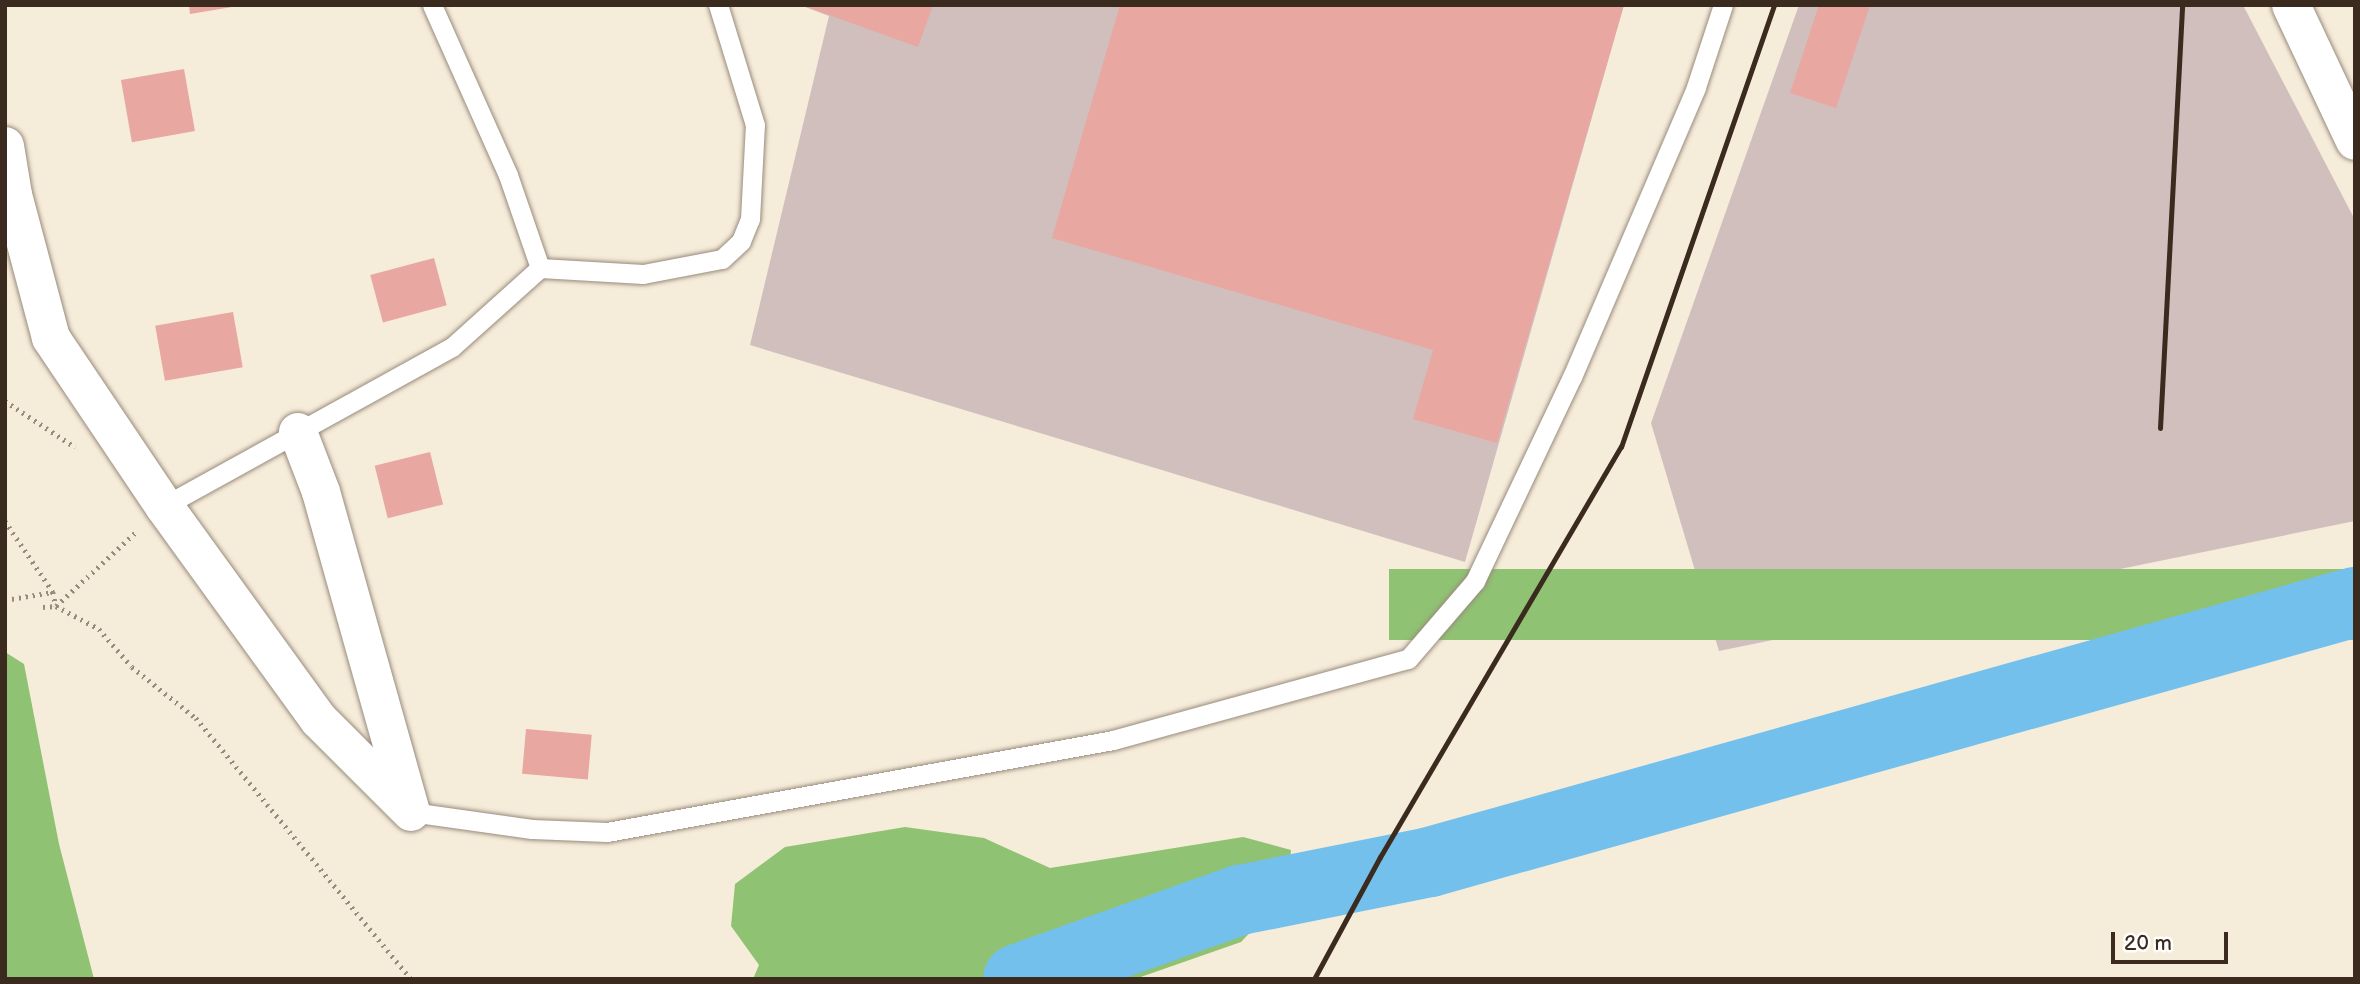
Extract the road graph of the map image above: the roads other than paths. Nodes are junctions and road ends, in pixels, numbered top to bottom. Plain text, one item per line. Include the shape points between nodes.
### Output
1 (432, 5) edge
2 (718, 5) edge
3 (1723, 5) edge
4 (2291, 5) edge
5 (2355, 141) edge
6 (5, 146) edge
7 (540, 268) junction
8 (298, 432) junction
9 (164, 506) junction
10 (411, 813) junction

1 - 7 lane via 508,175
2 - 7 lane via 755,125 750,219 741,241 722,259 643,274
3 - 10 lane via 1696,88 1583,352 1475,581 1408,659 1113,740 607,832
4 - 5 street
6 - 9 street via 13,195 51,338
7 - 8 lane via 452,347
8 - 9 lane
8 - 10 street via 321,492
9 - 10 street via 319,720

